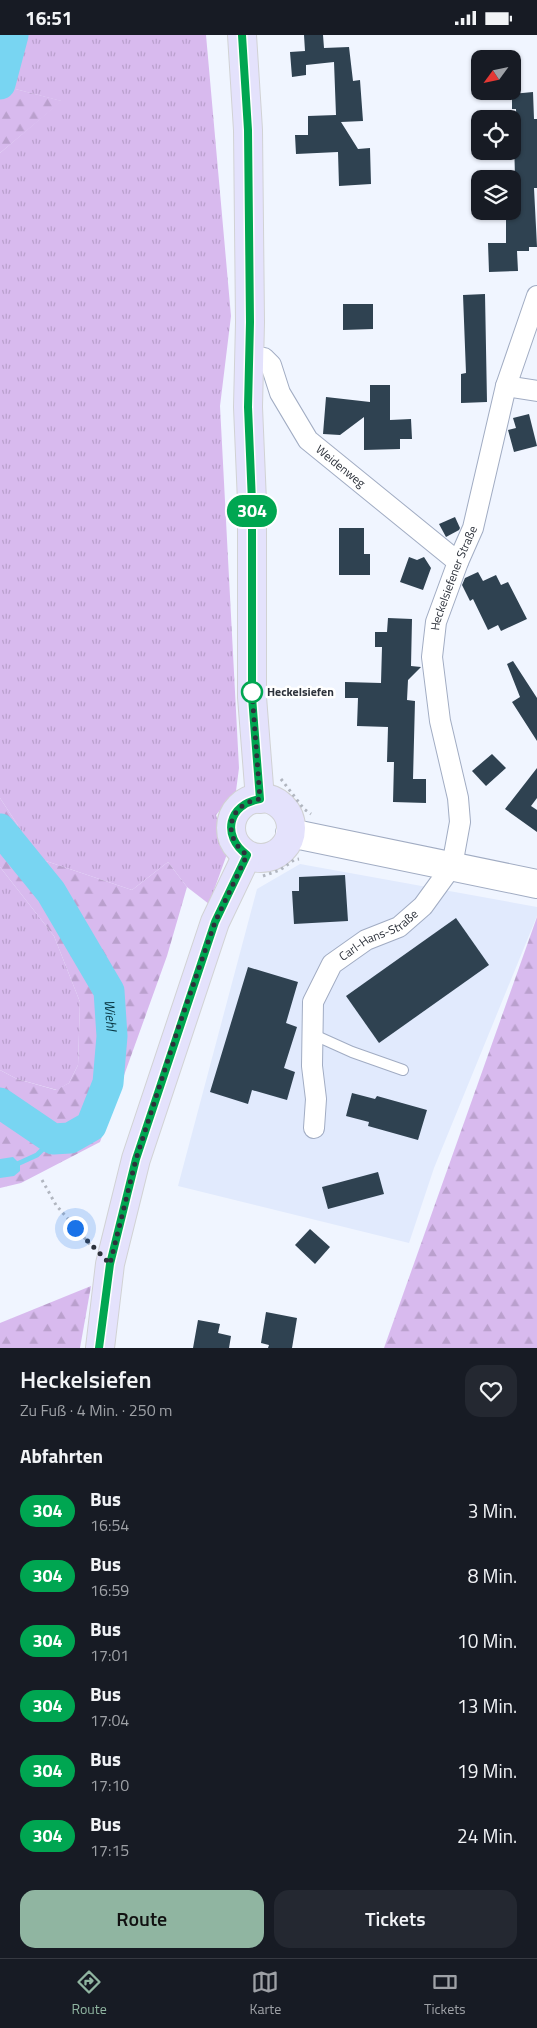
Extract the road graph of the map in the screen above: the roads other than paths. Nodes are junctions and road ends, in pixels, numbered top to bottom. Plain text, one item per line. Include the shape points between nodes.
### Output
1 (242, 35) edge
2 (537, 296) edge
3 (249, 357) junction
4 (506, 386) junction
5 (537, 391) edge
6 (458, 562) junction
7 (260, 799) junction
8 (290, 833) junction
9 (247, 855) junction
10 (452, 866) junction
11 (537, 884) edge
12 (312, 1034) junction
13 (403, 1070) dead end
14 (314, 1128) dead end
15 (100, 1348) edge

1 - 3 main road via 248,130
2 - 4 street, Heckelsiefener Straße
3 - 6 street, Weidenweg via 264,358 271,365 280,393 308,440
3 - 7 main road via 252,697
4 - 5 street
4 - 6 street, Heckelsiefener Straße via 473,528
6 - 10 street, Heckelsiefener Straße via 436,622 432,657 440,721 458,798 460,822
7 - 8 main road via 278,804 285,811
7 - 9 main road via 242,806 232,822 234,841
8 - 9 main road via 276,854 266,858
8 - 10 main road
9 - 15 main road via 215,922 136,1159 110,1264
10 - 11 main road
10 - 12 street, Carl-Hans-Straße via 423,906 399,927 366,940 332,964 313,1002
12 - 13 lane
12 - 14 street, Carl-Hans-Straße via 316,1099

